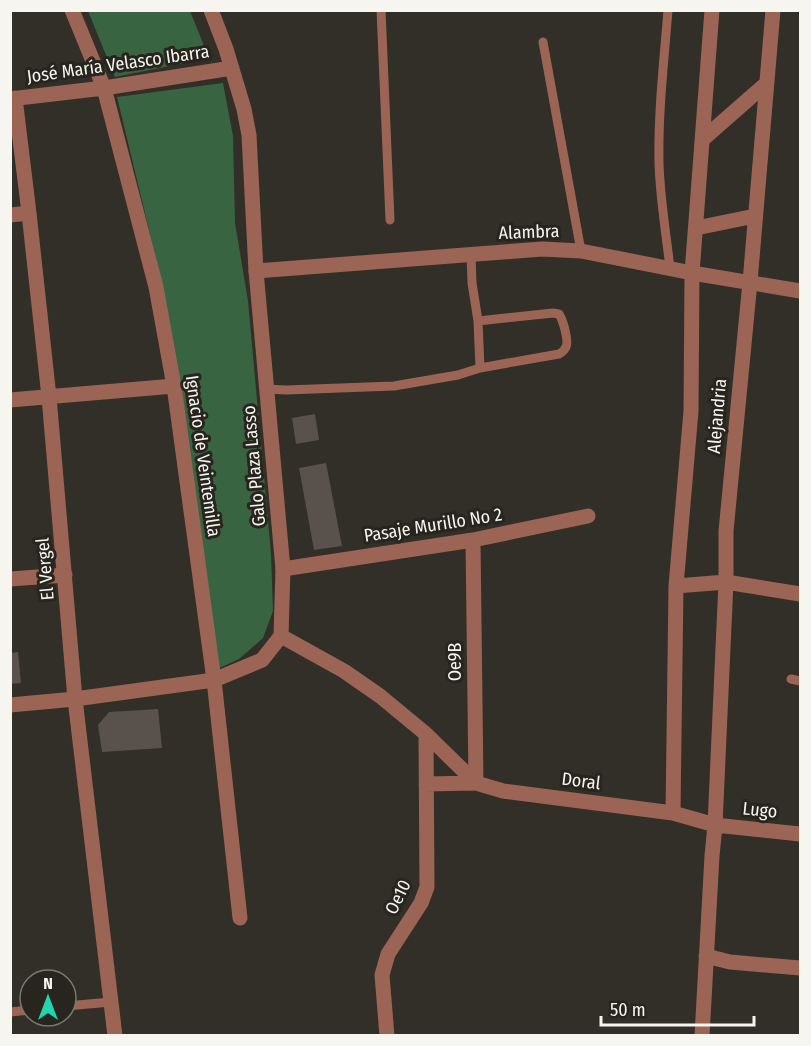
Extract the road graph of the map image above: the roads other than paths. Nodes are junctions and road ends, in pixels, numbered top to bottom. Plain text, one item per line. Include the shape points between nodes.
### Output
1 (72, 10) edge
2 (211, 10) edge
3 (381, 10) edge
4 (668, 10) edge
5 (712, 10) edge
6 (773, 10) edge
7 (543, 42) dead end
8 (232, 68) junction
9 (767, 83) junction
10 (104, 88) junction
11 (13, 99) edge
12 (703, 139) junction
13 (30, 213) junction
14 (10, 214) edge
15 (755, 216) junction
16 (390, 220) dead end
17 (696, 228) junction
18 (581, 251) junction
19 (471, 254) junction
20 (670, 268) junction
21 (256, 271) junction
22 (692, 273) junction
23 (750, 282) junction
24 (801, 291) edge
25 (478, 321) junction
26 (480, 368) junction
27 (174, 386) junction
28 (267, 389) junction
29 (49, 397) junction
30 (10, 400) edge
31 (588, 516) dead end
32 (474, 540) junction
33 (283, 569) junction
34 (65, 575) junction
35 (10, 579) edge
36 (726, 582) junction
37 (676, 586) junction
38 (801, 594) edge
39 (281, 636) junction
40 (213, 680) junction
41 (75, 699) junction
42 (10, 705) edge
43 (426, 734) junction
44 (476, 783) junction
45 (426, 784) junction
46 (673, 813) junction
47 (715, 825) junction
48 (801, 834) edge
49 (240, 918) dead end
50 (706, 956) junction
51 (801, 968) edge
52 (111, 1002) junction
53 (78, 1005) edge
54 (115, 1035) edge
55 (387, 1035) edge
56 (702, 1035) edge

1 - 10 street, Ignacio de Veintemilla
2 - 8 street, Galo Plaza Lasso
3 - 16 lane
4 - 20 lane via 659,163
5 - 12 street
6 - 9 street, Alejandria
7 - 18 lane
8 - 10 street, José María Velasco Ibarra
8 - 21 street, Galo Plaza Lasso via 249,135
9 - 12 street
9 - 15 street, Alejandria
10 - 11 street, José María Velasco Ibarra
10 - 27 street, Ignacio de Veintemilla via 156,287
11 - 13 street, El Vergel
12 - 17 street
13 - 14 street
13 - 29 street, El Vergel
15 - 17 street
15 - 23 street, Alejandria
17 - 22 street
18 - 19 street, Alambra via 542,249
18 - 20 street, Alambra
19 - 21 street, Alambra
19 - 25 lane
20 - 22 street, Alambra
21 - 28 street, Galo Plaza Lasso
22 - 23 street, Alambra
22 - 37 street via 691,411
23 - 24 street, Alambra
23 - 36 street, Alejandria via 726,531
25 - 26 lane
25 - 26 lane via 559,314 568,344 559,354
26 - 28 lane via 394,386
27 - 29 street
27 - 40 street, Ignacio de Veintemilla
28 - 33 street, Galo Plaza Lasso
29 - 30 street
29 - 34 street, El Vergel
31 - 32 street, Pasaje Murillo No 2
32 - 33 street, Pasaje Murillo No 2
32 - 44 street, Oe9B
33 - 39 street, Galo Plaza Lasso
34 - 35 street
34 - 41 street, El Vergel
36 - 37 street
36 - 38 street
36 - 47 street, Alejandria
37 - 46 street
39 - 40 street via 262,660
39 - 43 street, Doral via 344,671
40 - 41 street
40 - 49 street, Ignacio de Veintemilla
41 - 42 street
41 - 52 street, El Vergel
43 - 44 street, Doral
43 - 45 street, Oe10
44 - 45 street
44 - 46 street, Doral via 503,791
45 - 55 street, Oe10 via 427,887 388,954 382,975
46 - 47 street, Doral
47 - 48 street, Lugo
47 - 50 street
50 - 51 street
50 - 56 street
52 - 53 lane
52 - 54 street, El Vergel

